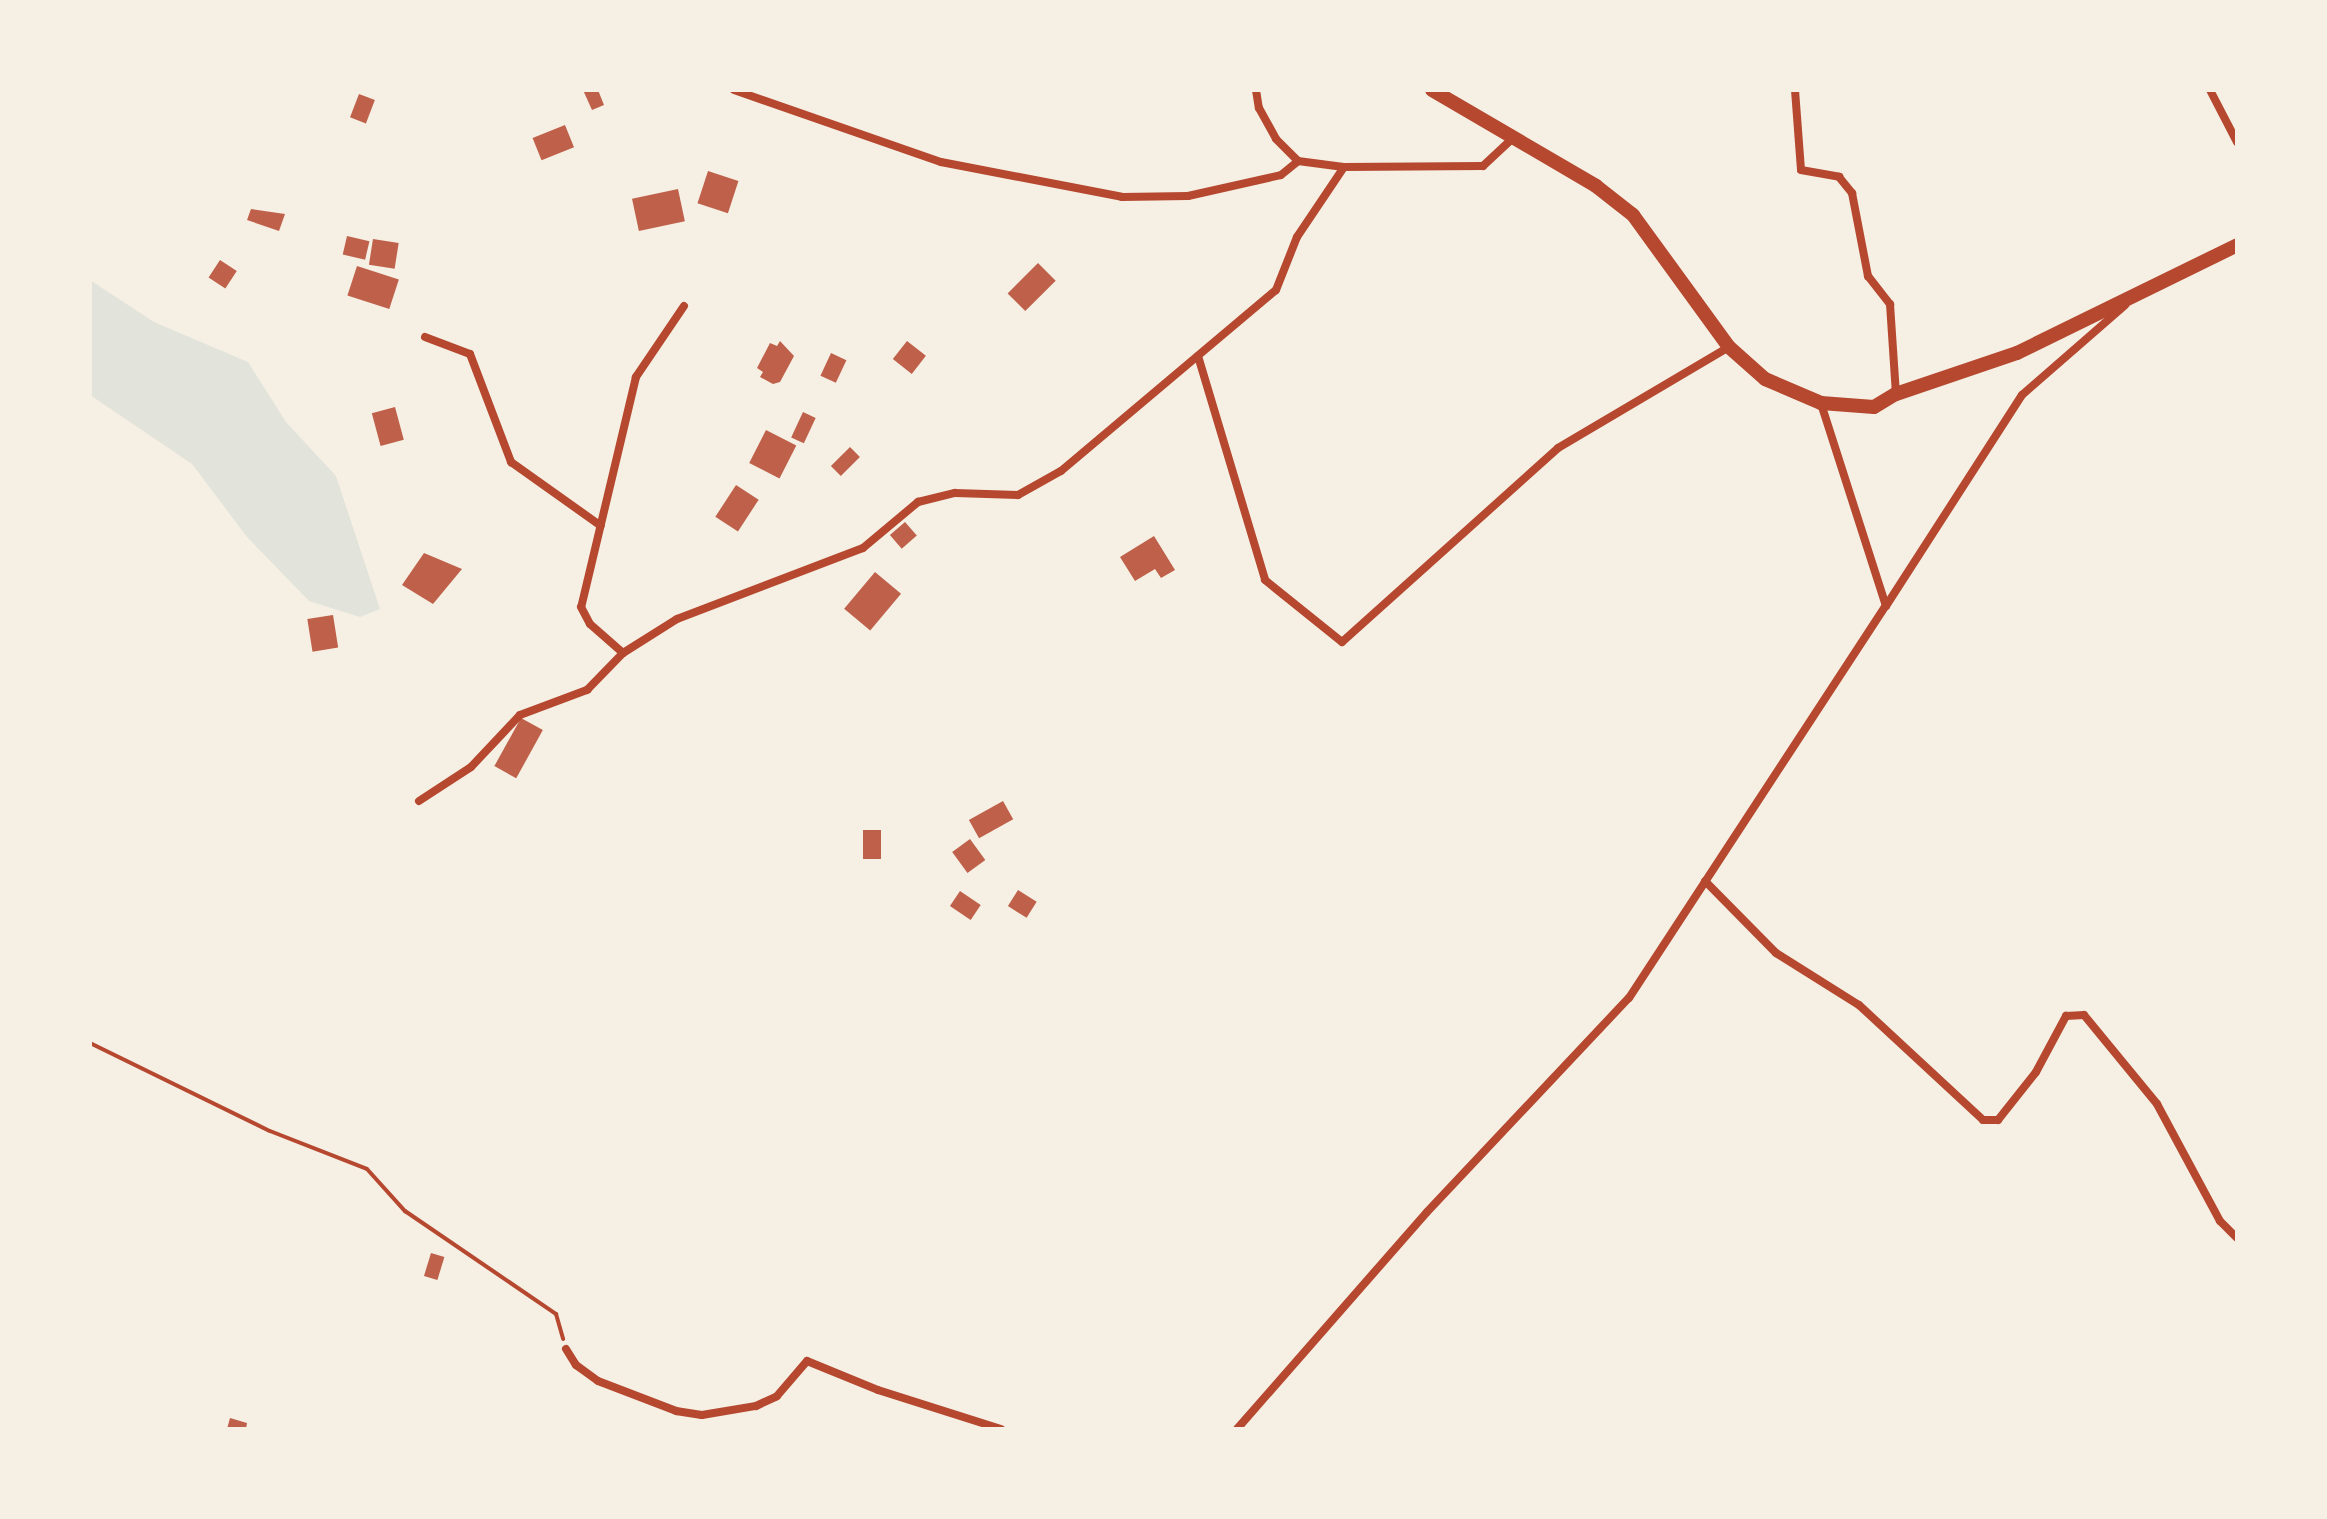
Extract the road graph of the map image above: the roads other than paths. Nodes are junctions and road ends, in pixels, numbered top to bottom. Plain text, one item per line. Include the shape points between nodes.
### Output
1 (734, 90) edge
2 (1256, 90) edge
3 (1432, 90) edge
4 (1795, 90) edge
5 (2210, 90) edge
6 (1513, 138) junction
7 (2237, 142) edge
8 (1298, 161) junction
9 (1344, 167) junction
10 (2237, 245) edge
11 (2141, 292) junction
12 (684, 306) dead end
13 (425, 337) dead end
14 (1729, 347) junction
15 (1198, 356) junction
16 (1896, 394) junction
17 (1821, 403) junction
18 (601, 526) junction
19 (1886, 606) junction
20 (623, 653) junction
21 (419, 801) dead end
22 (1705, 881) junction
23 (2237, 1238) edge
24 (566, 1349) road end
25 (1001, 1429) edge
26 (1237, 1429) edge

1 - 8 street via 941,162 1122,197 1188,196 1281,175
2 - 8 street via 1276,139
3 - 6 main road
4 - 16 street via 1801,170 1839,177 1852,193 1868,276 1890,304
5 - 7 street
6 - 9 street via 1483,166
6 - 14 main road via 1633,215
8 - 9 street
9 - 15 street via 1297,237 1276,290
10 - 11 main road
11 - 16 main road via 2017,353
11 - 19 street via 2022,395
12 - 18 street via 636,377
13 - 18 street via 470,354 511,462
14 - 15 street via 1558,448 1342,642 1265,580
14 - 17 main road via 1765,379
15 - 20 street via 1061,471 1018,495 955,493 918,502 863,548 677,619
16 - 17 main road via 1874,407
17 - 19 street
18 - 20 street via 581,607 590,624
19 - 22 street
20 - 21 street via 587,690 520,715 471,767
22 - 23 street via 1776,953 1859,1005 1983,1120 1998,1120 2036,1072 2066,1016 2084,1015 2157,1104 2220,1221
22 - 26 street via 1629,998 1427,1212
24 - 25 street via 576,1365 598,1381 676,1411 702,1415 756,1406 777,1396 807,1361

